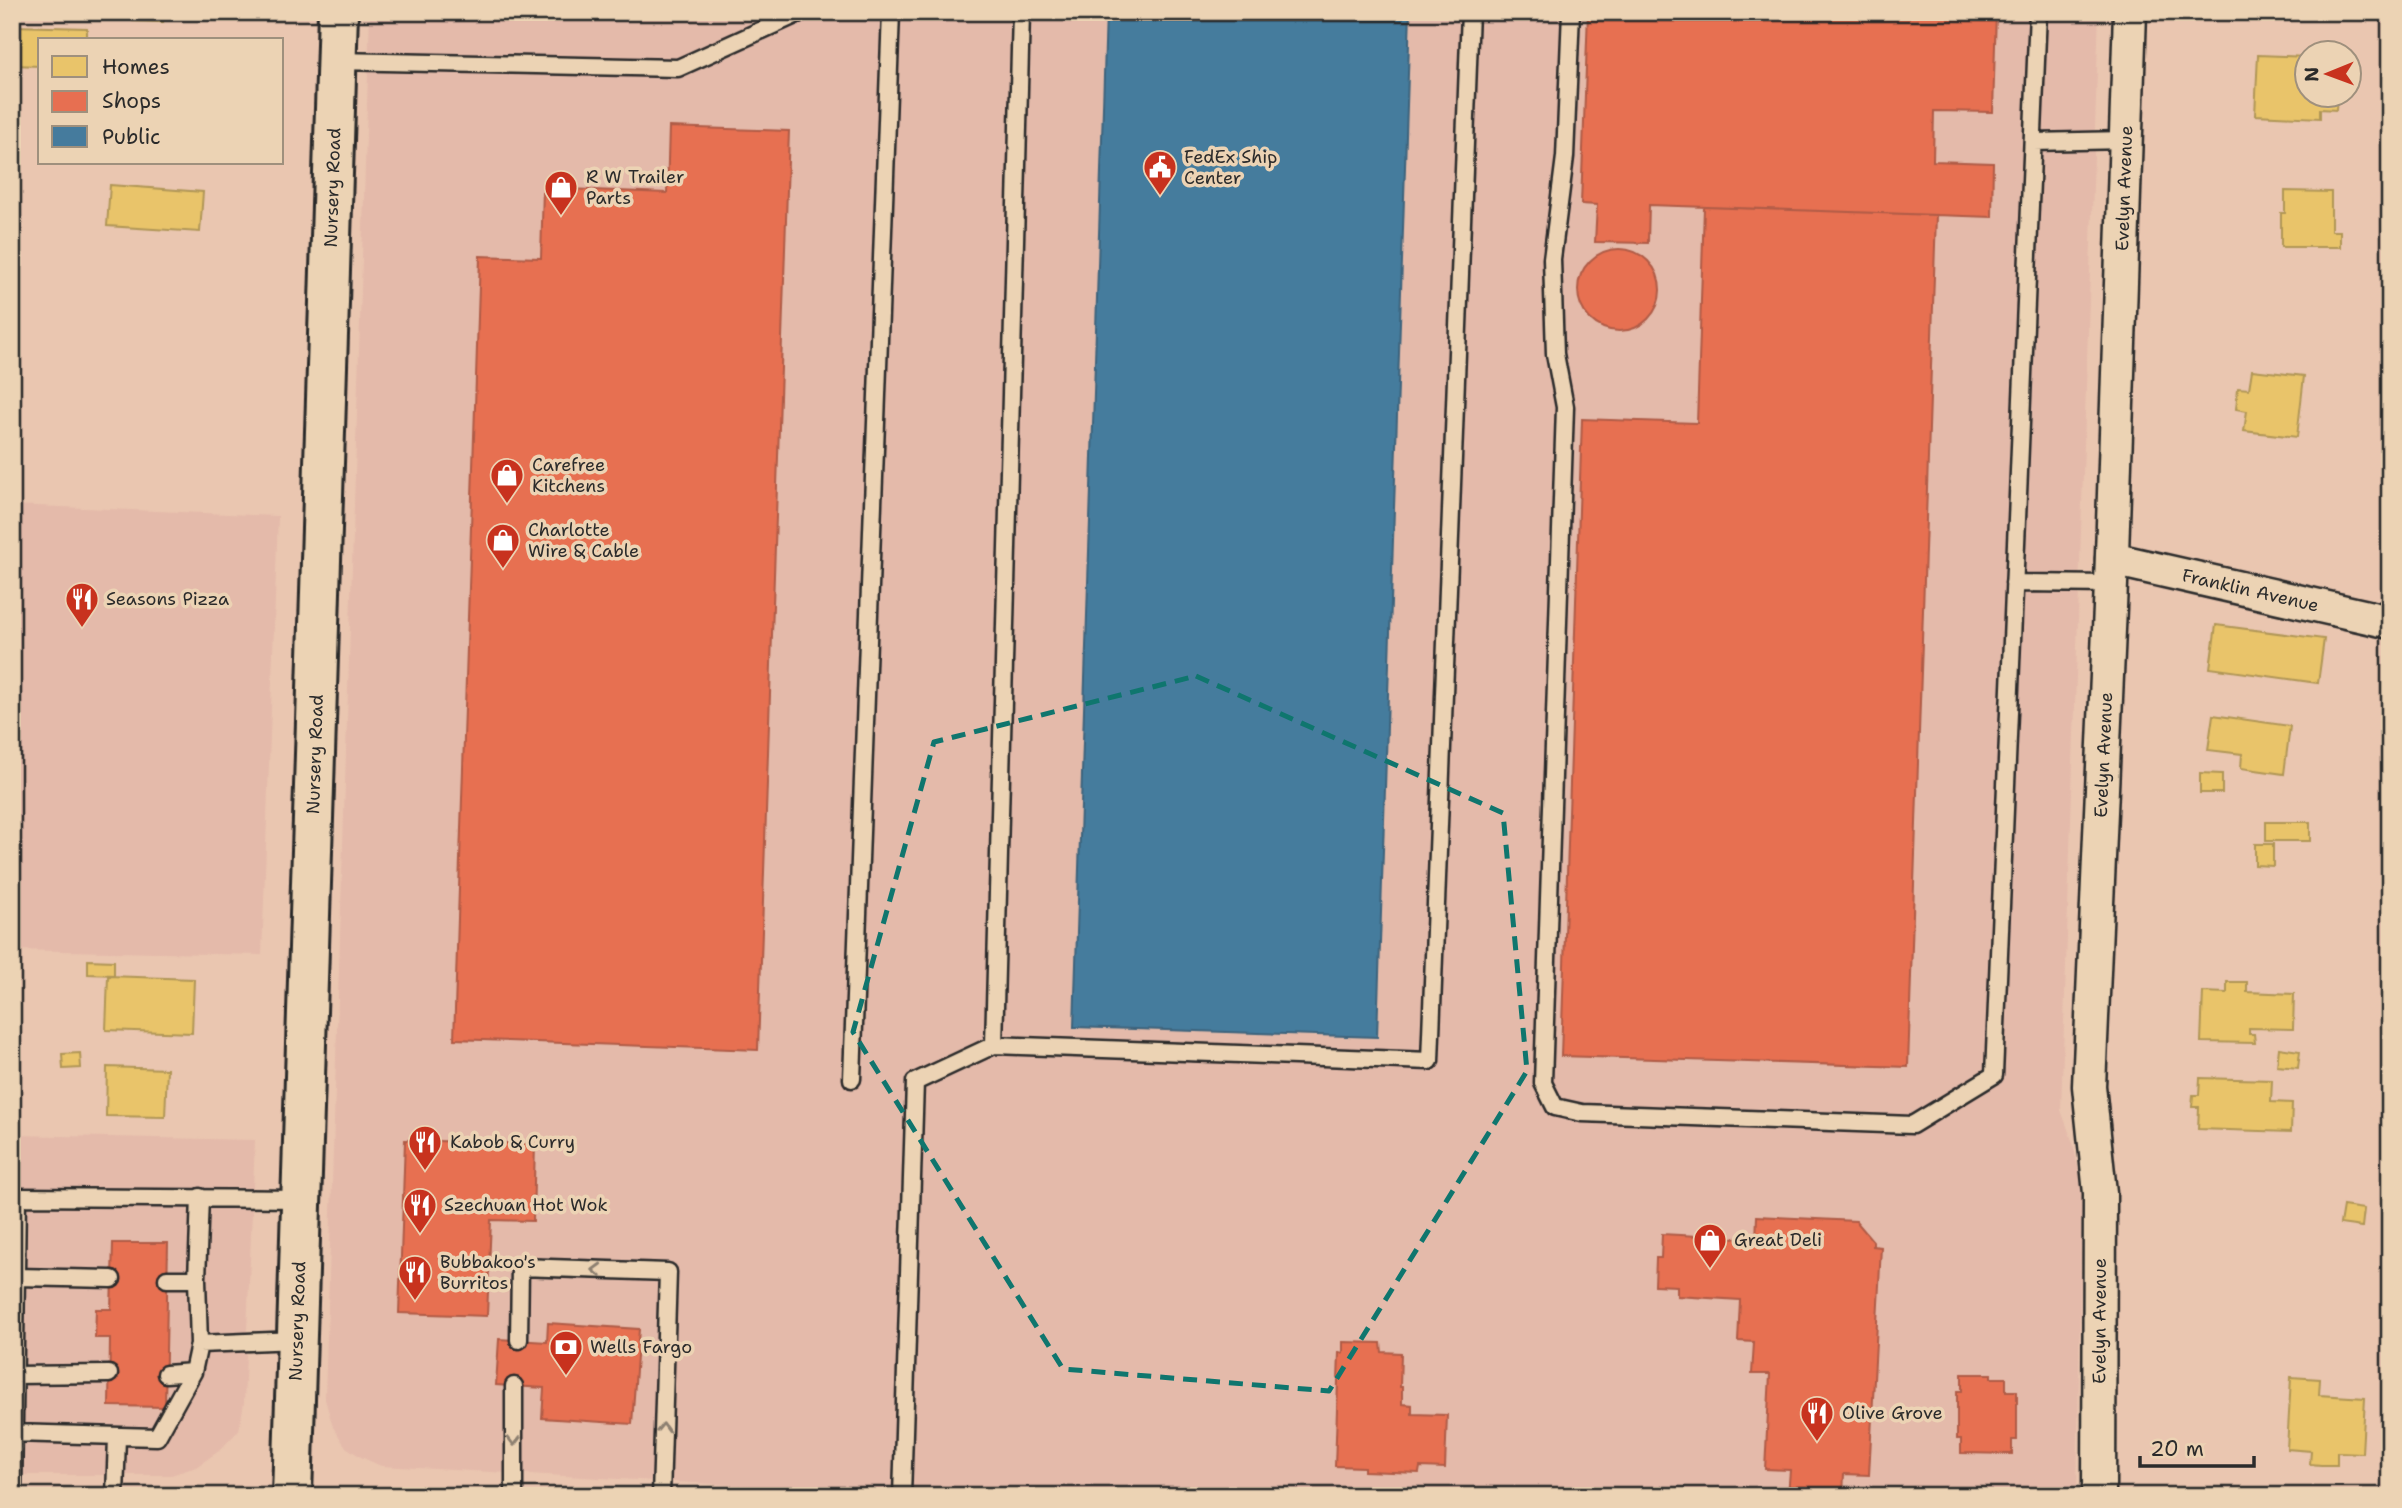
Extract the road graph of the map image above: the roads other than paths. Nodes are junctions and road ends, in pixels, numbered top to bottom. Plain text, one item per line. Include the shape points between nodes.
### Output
1 (338, 12) edge
2 (802, 12) edge
3 (891, 12) edge
4 (1021, 12) edge
5 (1470, 12) edge
6 (1571, 12) edge
7 (2038, 12) edge
8 (2130, 12) edge
9 (336, 61) junction
10 (2126, 141) junction
11 (2033, 142) junction
12 (2112, 572) junction
13 (2014, 583) junction
14 (2390, 622) edge
15 (994, 1045) junction
16 (852, 1079) dead end
17 (200, 1197) junction
18 (302, 1199) junction
19 (16, 1277) junction
20 (112, 1279) dead end
21 (167, 1279) dead end
22 (197, 1279) junction
23 (298, 1340) junction
24 (519, 1340) dead end
25 (199, 1344) junction
26 (193, 1372) junction
27 (109, 1374) dead end
28 (166, 1374) dead end
29 (13, 1375) edge
30 (514, 1386) dead end
31 (12, 1433) edge
32 (117, 1437) junction
33 (13, 1496) edge
34 (115, 1496) edge
35 (292, 1496) edge
36 (513, 1496) edge
37 (660, 1496) edge
38 (902, 1496) edge
39 (2099, 1496) edge

1 - 9 main road, Nursery Road
2 - 9 lane via 678,68
3 - 16 lane
4 - 15 lane
5 - 15 lane via 1430,1061
6 - 13 lane via 1565,157 1552,259 1555,354 1564,407 1543,1083 1555,1107 1582,1113 1912,1125 1994,1075
7 - 11 lane
8 - 10 street, Evelyn Avenue
9 - 18 main road, Nursery Road
10 - 11 lane
10 - 12 street, Evelyn Avenue
11 - 13 lane
12 - 13 lane
12 - 14 street, Franklin Avenue
12 - 39 street, Evelyn Avenue via 2089,1086 2100,1193
15 - 38 lane via 915,1082
17 - 18 lane
17 - 19 lane via 17,1197
17 - 22 lane
18 - 23 main road, Nursery Road
19 - 20 lane
19 - 29 lane
21 - 22 lane
22 - 25 lane
23 - 25 lane
23 - 35 main road, Nursery Road
37 -> 24 lane via 668,1272 520,1267
25 - 26 lane
26 - 28 lane
26 - 32 lane via 157,1437
27 - 29 lane
29 - 31 lane
30 -> 36 lane
31 - 32 lane
31 - 33 lane
32 - 34 lane

